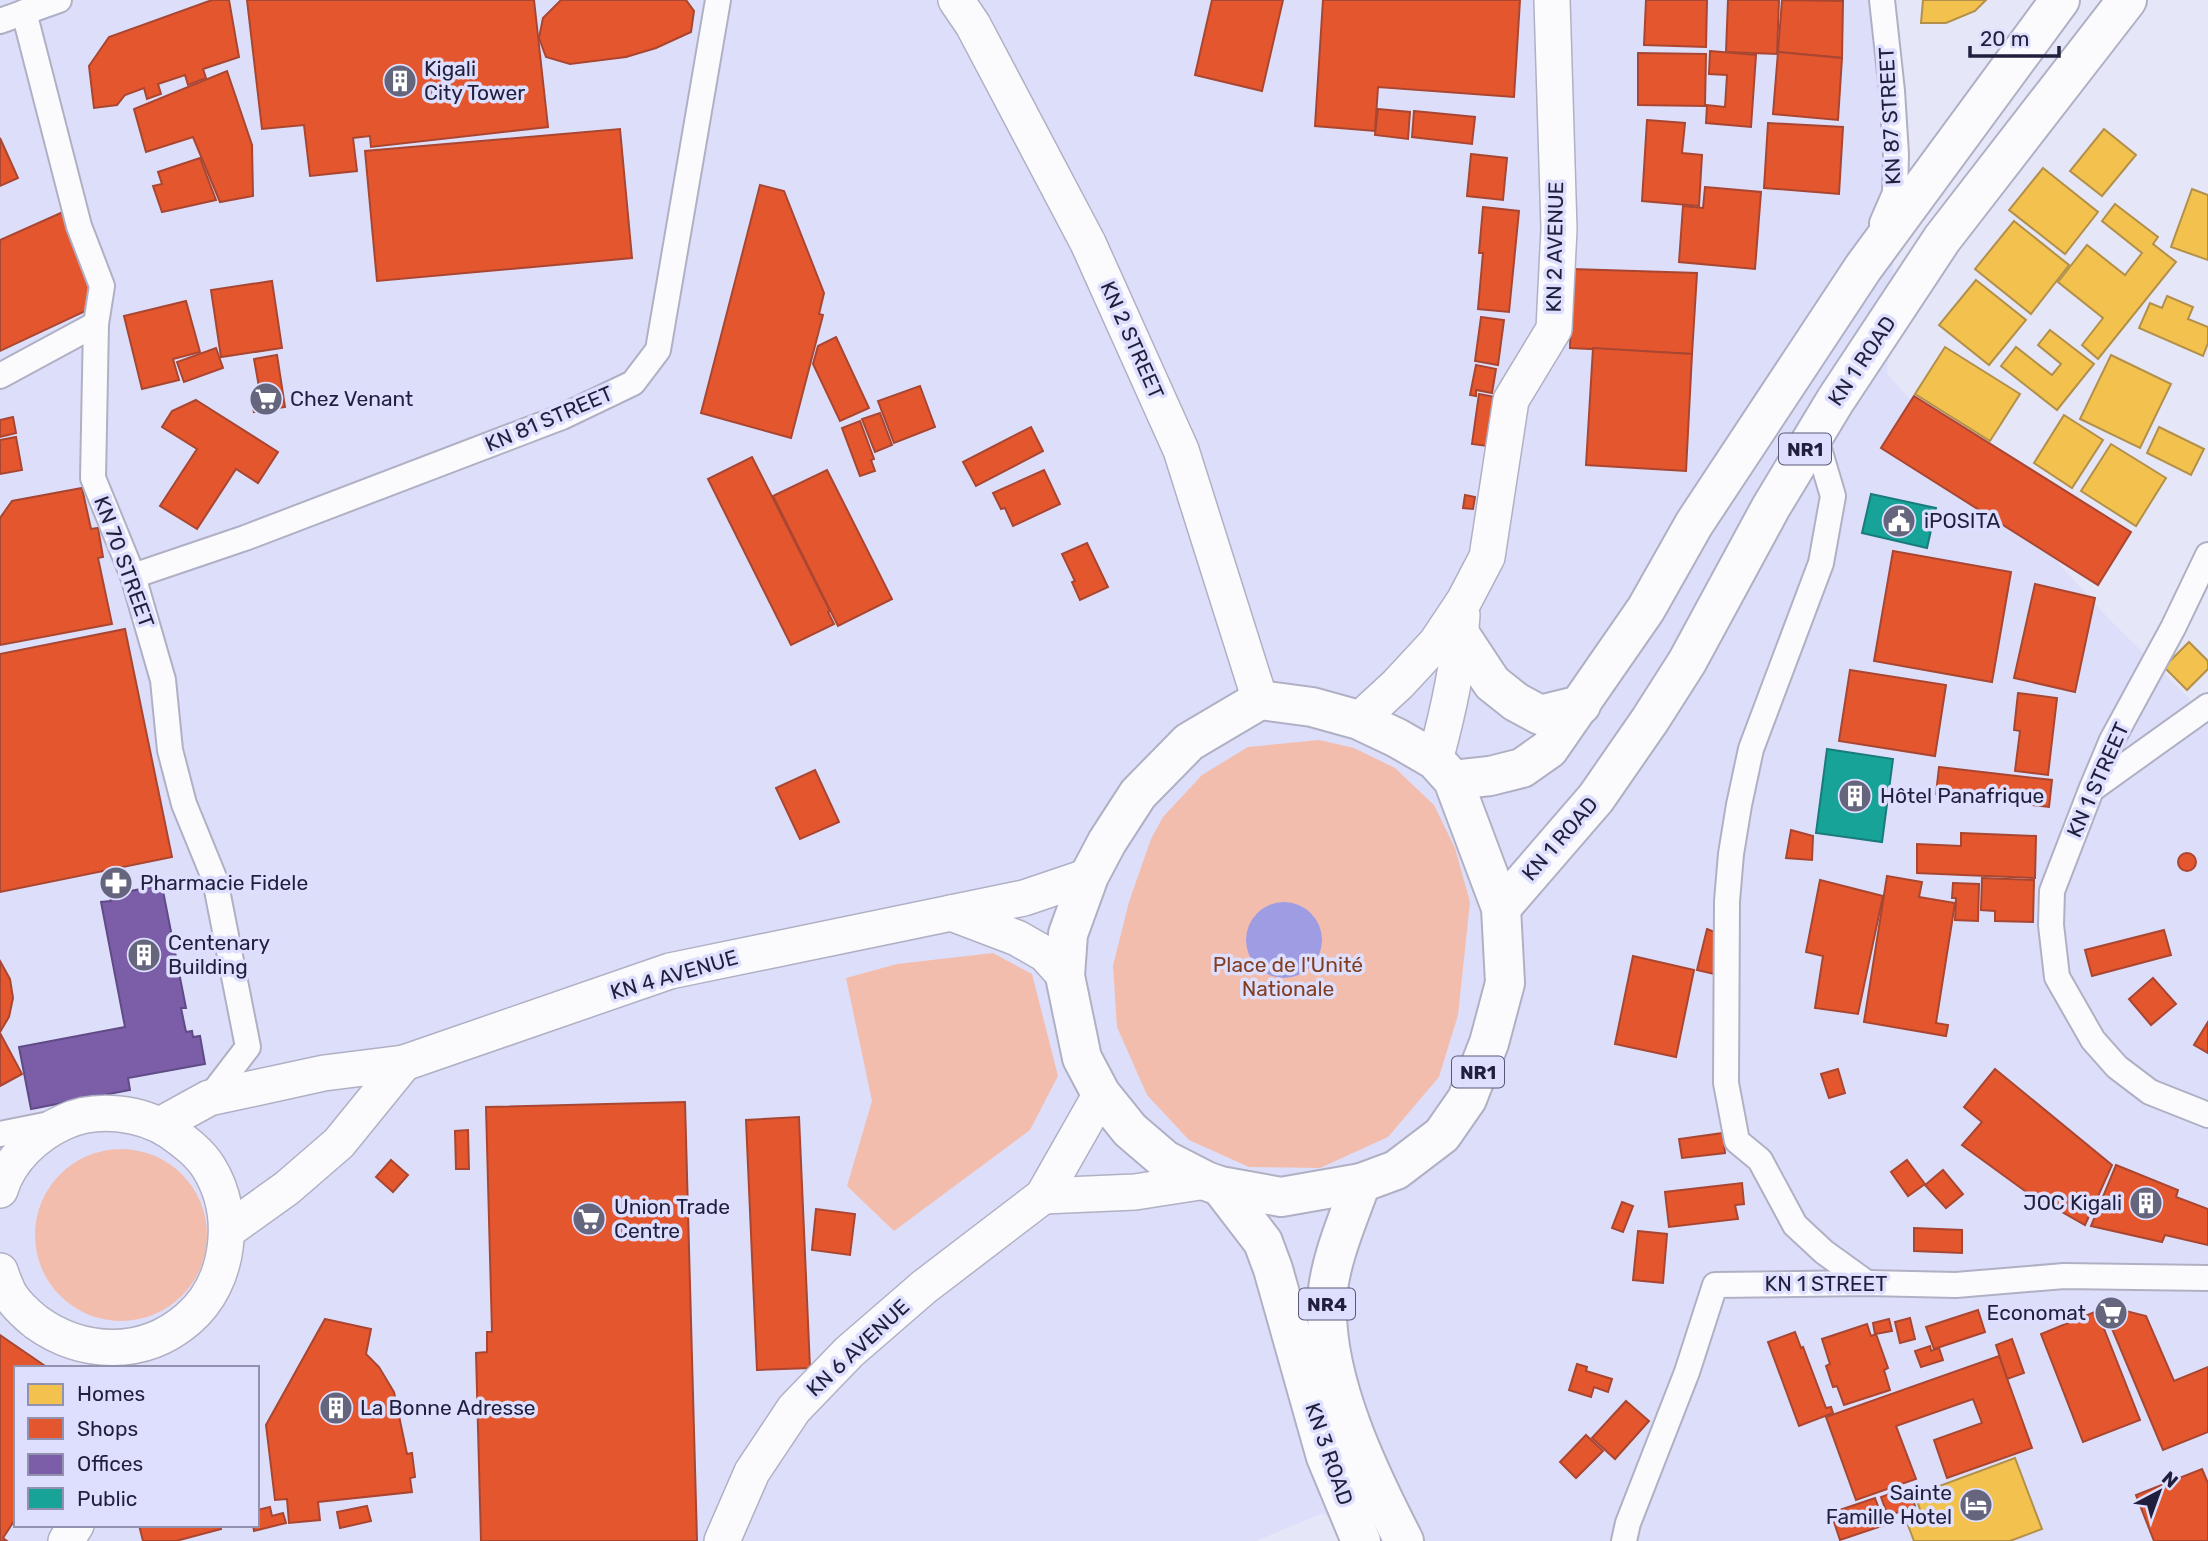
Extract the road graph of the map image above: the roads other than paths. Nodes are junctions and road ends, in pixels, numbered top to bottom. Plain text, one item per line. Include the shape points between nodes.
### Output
1 (59, 0) edge
2 (718, 0) edge
3 (956, 0) edge
4 (1552, 0) edge
5 (1882, 0) edge
6 (2060, 0) edge
7 (2127, 0) edge
8 (24, 12) junction
9 (0, 22) edge
10 (1863, 268) junction
11 (96, 324) junction
12 (0, 376) edge
13 (1814, 432) junction
14 (2208, 555) edge
15 (134, 576) junction
16 (1462, 619) junction
17 (1260, 700) junction
18 (1581, 705) junction
19 (2208, 706) edge
20 (1359, 720) junction
21 (1444, 770) junction
22 (2091, 790) junction
23 (1089, 876) junction
24 (1501, 908) junction
25 (951, 913) junction
26 (1065, 976) junction
27 (404, 1063) junction
28 (1101, 1094) junction
29 (209, 1098) junction
30 (2208, 1115) edge
31 (65, 1121) junction
32 (160, 1125) junction
33 (0, 1135) edge
34 (1361, 1183) junction
35 (1213, 1184) junction
36 (0, 1189) edge
37 (1042, 1196) junction
38 (227, 1230) junction
39 (2208, 1278) edge
40 (1867, 1283) junction
41 (4, 1287) edge
42 (159, 1352) edge
43 (722, 1541) edge
44 (1360, 1541) edge
45 (1404, 1541) edge
46 (1624, 1541) edge

1 - 8 street
2 - 15 street, KN 81 STREET via 658,349 633,383 550,422
3 - 17 main road, KN 2 STREET via 1088,243 1181,450
4 - 16 main road, KN 2 AVENUE via 1559,229 1554,329 1511,400 1487,557
5 - 10 street, KN 87 STREET via 1893,104 1895,193
6 - 10 highway, NR1
7 - 13 highway, KN 1 ROAD / NR1 via 1942,239
8 - 9 street
8 - 11 street, KN 70 STREET via 79,226 102,286
10 - 18 highway, NR1
11 - 12 street
11 - 15 street, KN 70 STREET via 93,478
13 - 24 highway, KN 1 ROAD / NR1 via 1650,720 1596,799
13 - 40 street via 1833,496 1821,563 1751,749 1739,805 1727,901 1726,1083 1737,1141 1760,1160 1795,1225
14 - 22 street, KN 1 STREET
15 - 29 street, KN 70 STREET via 163,680 170,750 184,804 215,880 248,1047
16 - 18 highway via 1492,683 1540,715
16 - 20 main road, KN 2 AVENUE
16 - 21 main road, KN 2 AVENUE via 1444,727
17 - 20 highway
17 - 23 highway, NR1 via 1189,742 1134,800
18 - 21 highway, NR1 via 1549,749 1522,768 1490,776
19 - 22 street
20 - 21 highway via 1397,738
21 - 24 highway, NR1
22 - 30 street, KN 1 STREET via 2052,891 2057,977 2093,1040 2117,1067 2150,1092
23 - 25 main road, KN 4 AVENUE via 1024,898
23 - 26 highway, NR1 via 1068,934
24 - 34 highway, NR1 via 1505,983 1467,1099 1442,1135 1396,1170
25 - 26 main road via 1017,938 1045,954
25 - 27 main road, KN 4 AVENUE via 670,971
26 - 28 highway, NR1 via 1082,1058
27 - 29 main road, KN 4 AVENUE via 324,1073
27 - 38 main road via 339,1143 287,1188
28 - 35 highway, NR1 via 1129,1130 1165,1160
28 - 37 main road, KN 6 AVENUE
29 - 32 main road, KN 4 AVENUE
31 - 32 main road via 107,1114
31 - 33 street
31 - 36 main road via 30,1143 4,1176
32 - 38 main road via 187,1143 209,1168 222,1198
34 - 35 highway, NR1 via 1281,1197
34 - 45 highway, KN 3 ROAD / NR4 via 1327,1301 1331,1361 1382,1499
35 - 37 main road
35 - 44 highway, KN 3 ROAD / NR4 via 1263,1242 1326,1457
37 - 43 main road, KN 6 AVENUE via 924,1287 849,1352 794,1409 752,1472
38 - 42 main road via 223,1264 210,1293
39 - 40 street, KN 1 STREET via 2064,1276 1956,1285
40 - 46 street, KN 1 STREET via 1715,1285
41 - 42 main road via 25,1313 55,1335 90,1347

